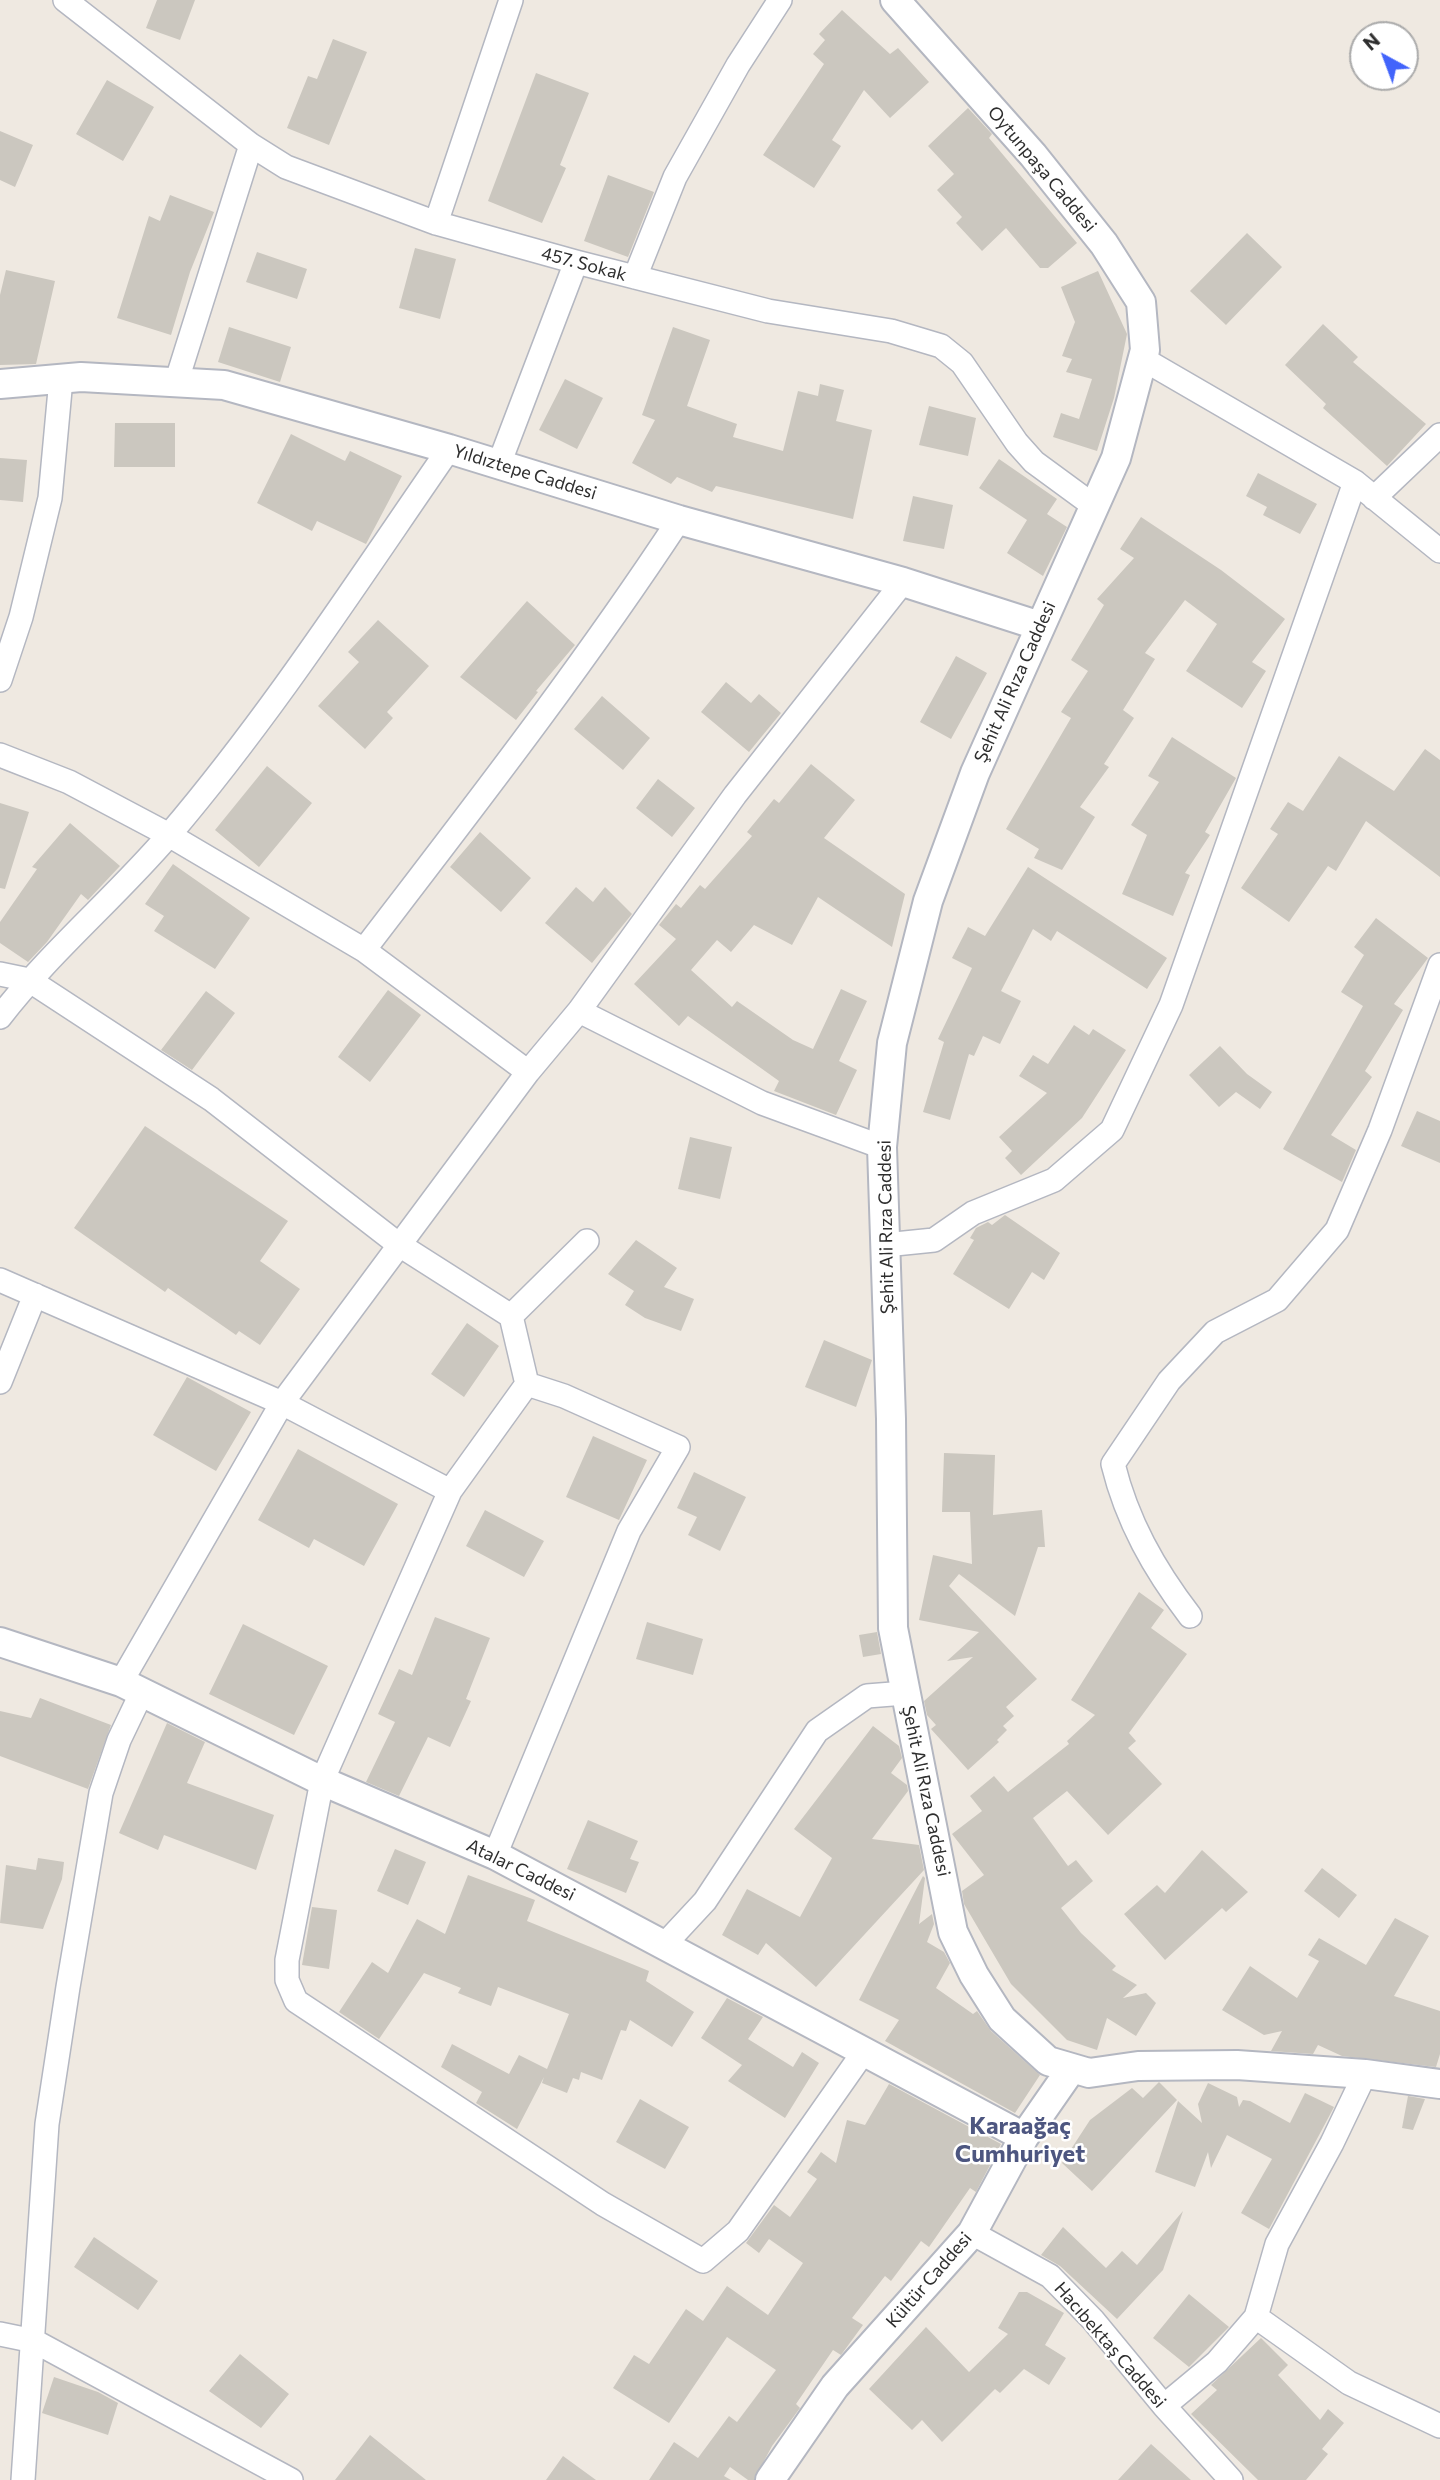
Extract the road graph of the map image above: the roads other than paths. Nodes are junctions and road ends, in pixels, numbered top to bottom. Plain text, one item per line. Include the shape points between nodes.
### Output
1 (65, 0) edge
2 (511, 0) edge
3 (780, 0) edge
4 (895, 0) edge
5 (251, 145) junction
6 (436, 223) junction
7 (576, 262) junction
8 (635, 277) junction
9 (1143, 359) junction
10 (61, 379) junction
11 (176, 383) junction
12 (0, 384) edge
13 (1440, 435) edge
14 (449, 449) junction
15 (499, 464) junction
16 (1355, 482) junction
17 (1374, 498) junction
18 (1094, 506) junction
19 (679, 520) junction
20 (1440, 551) edge
21 (902, 582) junction
22 (1040, 626) junction
23 (0, 680) edge
24 (0, 755) edge
25 (169, 835) junction
26 (364, 950) junction
27 (1440, 965) edge
28 (0, 974) edge
29 (29, 980) junction
30 (579, 1010) junction
31 (0, 1017) edge
32 (528, 1072) junction
33 (882, 1147) junction
34 (587, 1241) dead end
35 (398, 1244) junction
36 (885, 1245) junction
37 (0, 1280) edge
38 (34, 1295) junction
39 (511, 1316) junction
40 (0, 1382) edge
41 (527, 1384) junction
42 (282, 1403) junction
43 (450, 1491) junction
44 (1190, 1616) dead end
45 (0, 1642) edge
46 (132, 1687) junction
47 (905, 1693) junction
48 (323, 1780) junction
49 (495, 1855) junction
50 (665, 1944) junction
51 (865, 2050) junction
52 (1080, 2071) junction
53 (1365, 2074) junction
54 (1440, 2084) edge
55 (1024, 2137) junction
56 (972, 2233) junction
57 (1256, 2317) junction
58 (0, 2334) edge
59 (34, 2341) junction
60 (1164, 2406) junction
61 (1440, 2426) edge
62 (23, 2480) edge
63 (291, 2480) edge
64 (770, 2480) edge
65 (1231, 2480) edge

1 - 5 street, 457. Sokak
2 - 6 street
3 - 8 street via 675,177
4 - 9 street, Oytunpaşa Caddesi via 1104,244 1141,302
5 - 6 street, 457. Sokak via 286,167
5 - 11 street
6 - 7 street, 457. Sokak
7 - 8 street, 457. Sokak
7 - 15 street
8 - 18 street, 457. Sokak via 768,312 891,331 941,346 962,363 1034,461
9 - 16 street
9 - 18 street, Şehit Ali Rıza Caddesi via 1116,458
10 - 11 street, Yıldıztepe Caddesi
10 - 12 street, Yıldıztepe Caddesi
10 - 23 street via 50,498 21,617
11 - 14 street, Yıldıztepe Caddesi via 224,385
13 - 17 street
14 - 15 street, Yıldıztepe Caddesi
14 - 25 street via 293,674
15 - 19 street, Yıldıztepe Caddesi
16 - 17 street
16 - 36 street via 1171,1005 1112,1130 1054,1180 973,1213 934,1240
17 - 20 street
18 - 22 street, Şehit Ali Rıza Caddesi
19 - 21 street, Yıldıztepe Caddesi
19 - 26 street via 538,722
21 - 22 street, Yıldıztepe Caddesi
21 - 30 street via 736,795
22 - 33 street, Şehit Ali Rıza Caddesi via 975,773 928,901 892,1043
24 - 25 street via 69,782
25 - 26 street
25 - 29 street
26 - 32 street
27 - 44 street via 1380,1130 1337,1230 1277,1300 1215,1332 1169,1381 1113,1464 1123,1504 1158,1575
28 - 29 street
29 - 31 street
29 - 35 street via 211,1099
30 - 32 street
30 - 33 street via 762,1103
32 - 35 street
33 - 36 street, Şehit Ali Rıza Caddesi
34 - 39 street
35 - 39 street
35 - 42 street
36 - 47 street, Şehit Ali Rıza Caddesi via 893,1628
37 - 38 street
38 - 40 street
38 - 42 street
39 - 41 street
41 - 43 street
41 - 49 street via 564,1395 678,1447 629,1531
42 - 43 street
42 - 46 street
43 - 48 street
45 - 46 street, Atalar Caddesi
46 - 48 street, Atalar Caddesi
46 - 59 street via 101,1793 47,2124
47 - 50 street via 867,1696 817,1731 705,1901
47 - 52 street, Şehit Ali Rıza Caddesi via 953,1932 1002,2019 1048,2061
48 - 49 street, Atalar Caddesi
48 - 51 street via 288,1960 287,1980 296,2001 603,2204 703,2261 738,2231
49 - 50 street, Atalar Caddesi
50 - 51 street, Atalar Caddesi
51 - 55 street, Atalar Caddesi
52 - 53 street via 1237,2065
52 - 55 street, Kültür Caddesi
53 - 54 street
53 - 57 street via 1277,2244
55 - 56 street, Kültür Caddesi
56 - 60 street, Hacıbektaş Caddesi via 1050,2276
56 - 64 street, Kültür Caddesi via 835,2386
57 - 60 street via 1217,2362
57 - 61 street via 1349,2383
58 - 59 street
59 - 62 street
59 - 63 street
60 - 65 street, Hacıbektaş Caddesi

